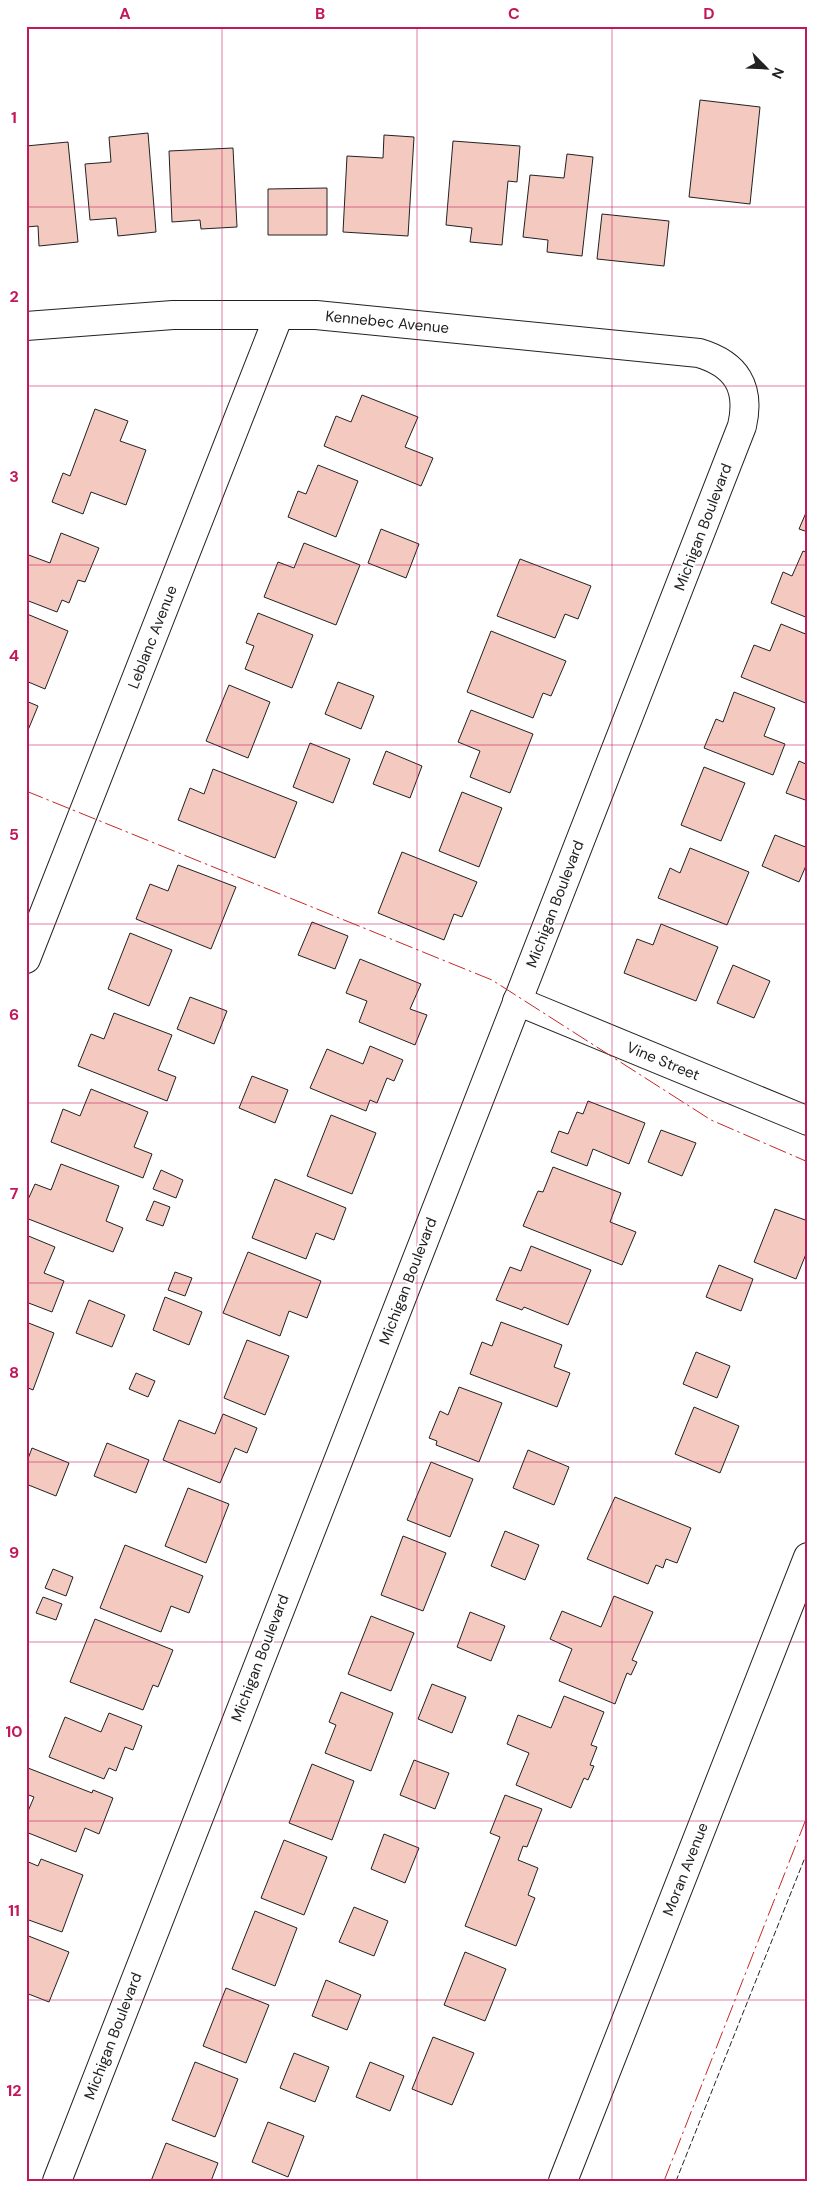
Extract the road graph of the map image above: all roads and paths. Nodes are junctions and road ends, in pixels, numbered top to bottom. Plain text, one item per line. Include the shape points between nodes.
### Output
1 (279, 315) junction
2 (26, 326) edge
3 (739, 380) joint
4 (26, 959) edge
5 (517, 1001) junction
6 (808, 1121) edge
7 (808, 1557) edge
8 (57, 2181) edge
9 (563, 2181) edge

1 - 2 street, Kennebec Avenue via 173,315
1 - 3 street, Kennebec Avenue via 398,321 699,353 726,364
1 - 4 street, Leblanc Avenue
3 - 5 street, Michigan Boulevard via 744,390 746,410 742,426
5 - 6 street, Vine Street
5 - 8 street, Michigan Boulevard
7 - 9 street, Moran Avenue

